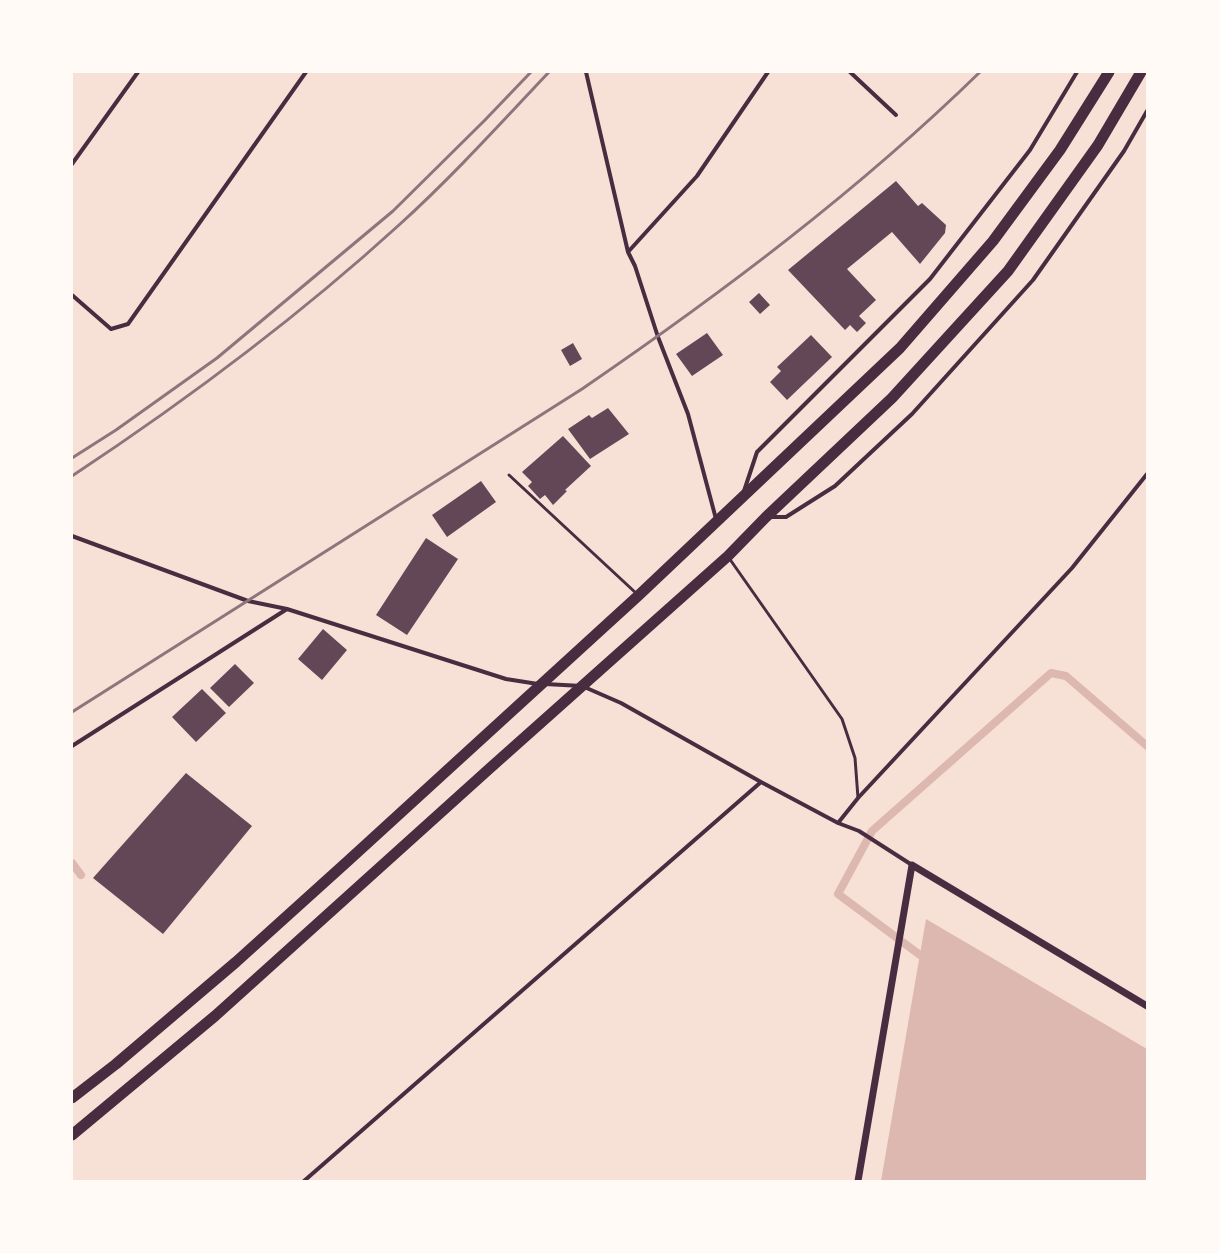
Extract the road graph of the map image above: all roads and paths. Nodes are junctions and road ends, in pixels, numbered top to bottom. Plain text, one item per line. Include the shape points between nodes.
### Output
1 (138, 72) edge
2 (306, 72) edge
3 (586, 72) edge
4 (768, 72) edge
5 (850, 72) edge
6 (1077, 72) edge
7 (1109, 72) edge
8 (1141, 72) edge
9 (1147, 111) edge
10 (896, 115) dead end
11 (72, 164) edge
12 (628, 252) junction
13 (72, 295) edge
14 (1147, 474) edge
15 (509, 475) dead end
16 (741, 498) junction
17 (766, 516) junction
18 (717, 521) junction
19 (72, 536) edge
20 (728, 556) junction
21 (639, 595) junction
22 (287, 609) junction
23 (540, 684) junction
24 (582, 686) junction
25 (72, 746) edge
26 (761, 782) junction
27 (858, 798) junction
28 (838, 823) junction
29 (912, 865) junction
30 (1147, 1006) edge
31 (72, 1098) edge
32 (72, 1135) edge
33 (304, 1181) edge
34 (858, 1181) edge

1 - 11 street
2 - 13 street via 128,324 111,329
3 - 12 street
4 - 12 street via 697,176
5 - 10 street
6 - 16 street via 1030,150 930,279 757,452
7 - 16 highway via 1060,150 993,241 900,348
8 - 17 highway via 1098,145 1008,271 892,398
9 - 17 street via 1124,151 1032,280 912,414 835,486 786,517
12 - 18 street via 688,414
14 - 27 street via 1072,568
15 - 21 lane
16 - 18 highway
17 - 20 highway
18 - 21 highway
19 - 22 street via 248,601
20 - 24 highway
20 - 27 lane via 842,719 856,758
21 - 23 highway
22 - 23 street via 506,679
22 - 25 street
23 - 24 street
23 - 31 highway via 242,957
24 - 26 street via 621,703
24 - 32 highway via 220,1011
26 - 28 street
26 - 33 street
27 - 28 street
28 - 29 street via 858,831
29 - 30 street
29 - 34 street

